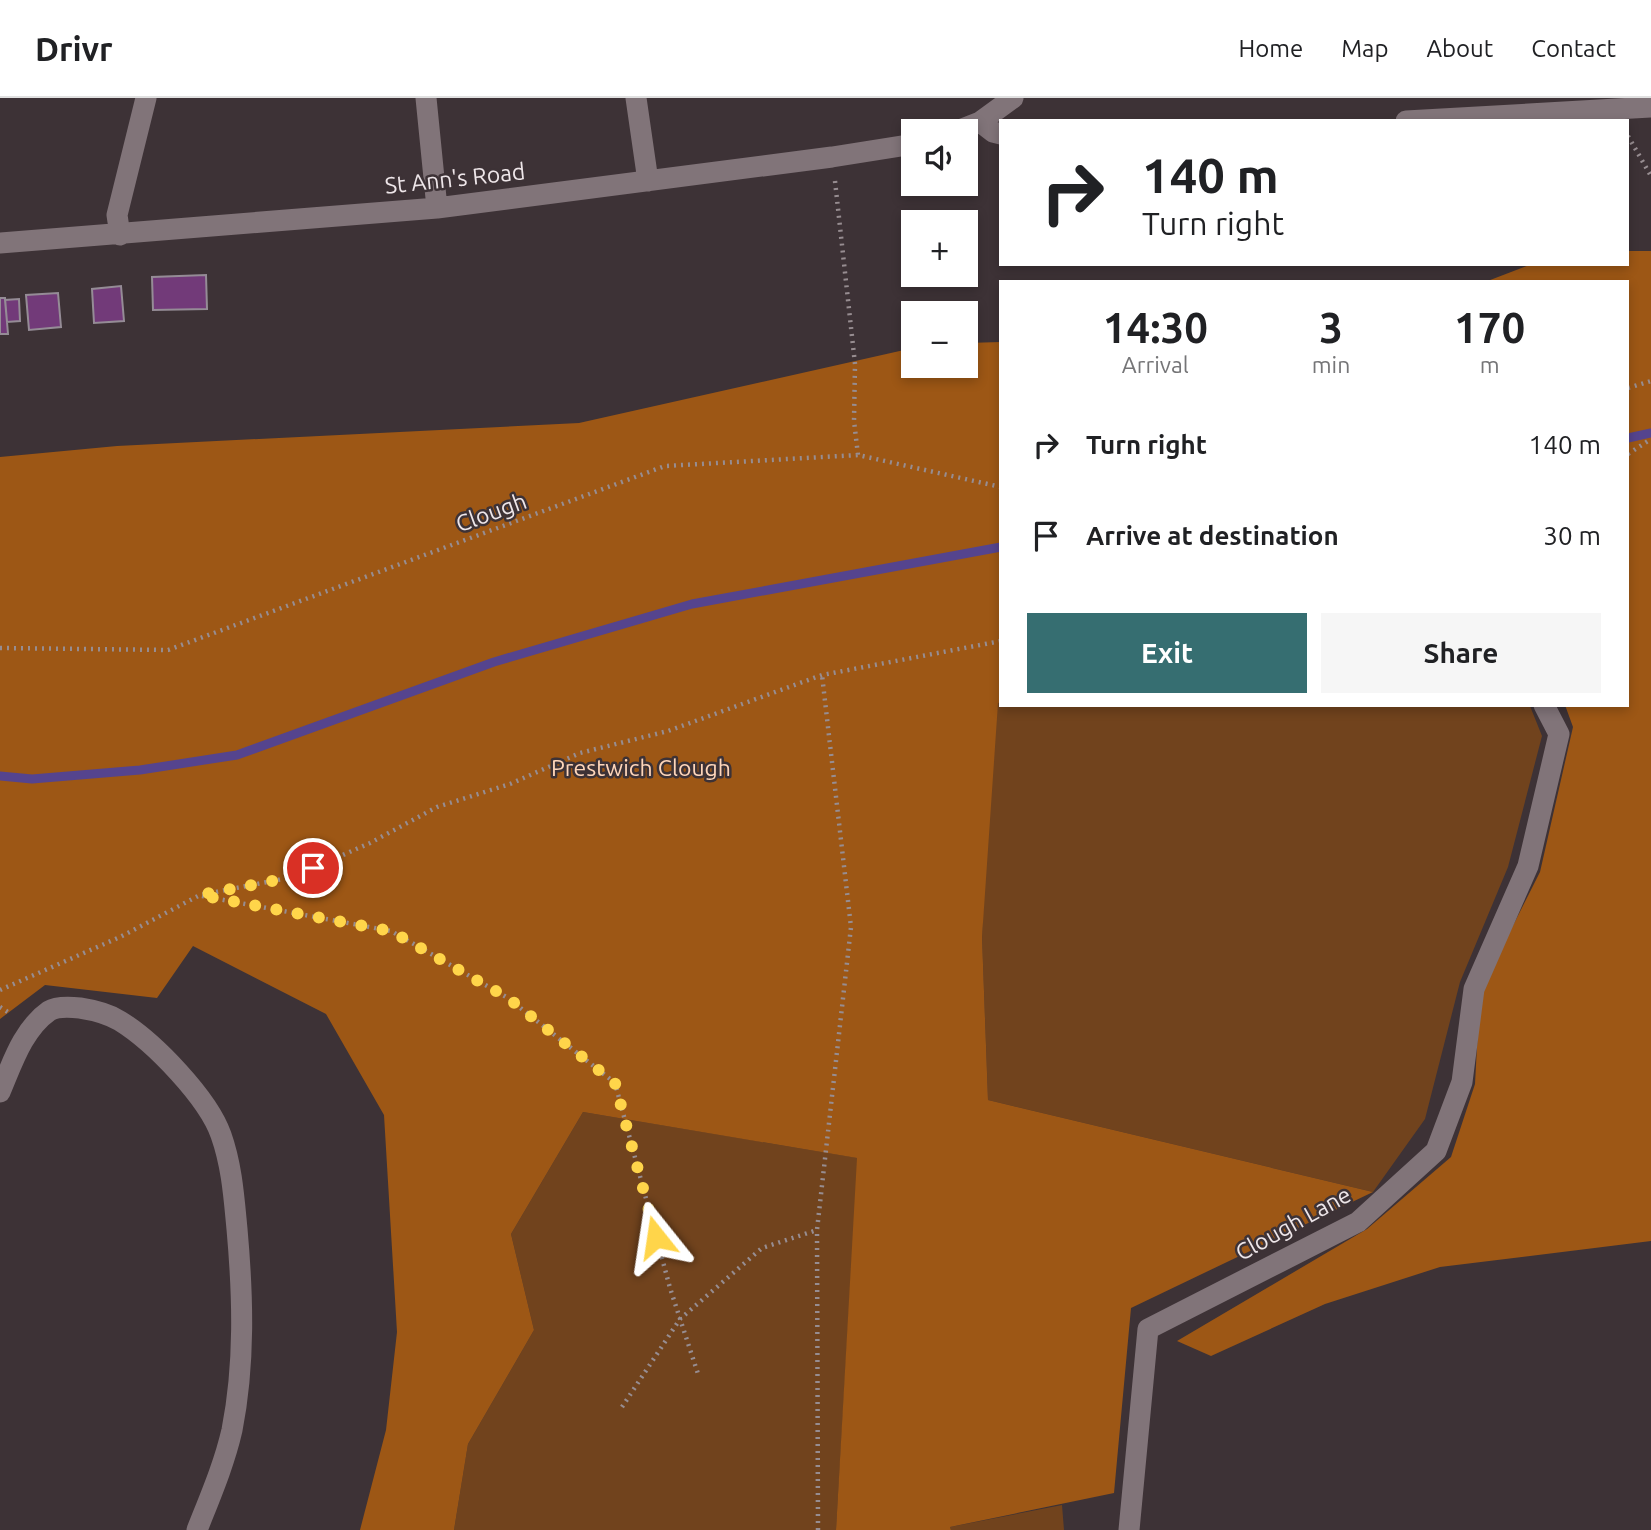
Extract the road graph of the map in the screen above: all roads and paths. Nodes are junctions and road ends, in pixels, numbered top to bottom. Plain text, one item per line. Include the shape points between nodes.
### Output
1 (146, 98) edge
2 (425, 98) edge
3 (636, 98) edge
4 (1013, 98) edge
5 (1651, 107) edge
6 (1441, 119) edge
7 (980, 122) joint
8 (999, 134) edge
9 (1629, 138) edge
10 (901, 146) edge
11 (832, 157) junction
12 (1651, 176) edge
13 (648, 181) junction
14 (437, 208) junction
15 (120, 235) junction
16 (0, 243) edge
17 (1651, 381) edge
18 (1629, 388) edge
19 (1651, 439) edge
20 (1629, 453) edge
21 (858, 455) junction
22 (999, 487) edge
23 (999, 641) edge
24 (0, 648) edge
25 (822, 675) junction
26 (1545, 707) edge
27 (200, 895) junction
28 (0, 990) edge
29 (0, 1092) edge
30 (817, 1230) junction
31 (680, 1319) junction
32 (699, 1377) dead end
33 (622, 1407) dead end
34 (197, 1530) edge
35 (818, 1530) edge
36 (1129, 1530) edge

1 - 15 street via 117,215
2 - 14 street
3 - 13 street
4 - 7 street
5 - 6 street
7 - 8 street
9 - 12 path
10 - 11 street, St Ann's Road
11 - 13 street, St Ann's Road
11 - 21 path via 855,364
13 - 14 street, St Ann's Road
14 - 15 street, St Ann's Road
15 - 16 street, St Ann's Road
17 - 18 path
19 - 20 path
21 - 22 path, Clough
21 - 24 path, Clough via 666,466 168,650
23 - 25 path
25 - 27 path via 668,731 580,753 510,785 437,807 293,877
25 - 30 path via 851,927
26 - 36 street, Clough Lane via 1559,734 1528,866 1474,989 1462,1082 1436,1151 1358,1222 1148,1329
27 - 28 path
27 - 31 path via 391,931 508,998 615,1083
29 - 34 street via 19,1049 51,1009 91,1010 118,1020 141,1036 193,1088 220,1133 231,1174 241,1270 240,1374 231,1432
30 - 31 path via 762,1248
30 - 35 path
31 - 32 path
31 - 33 path

